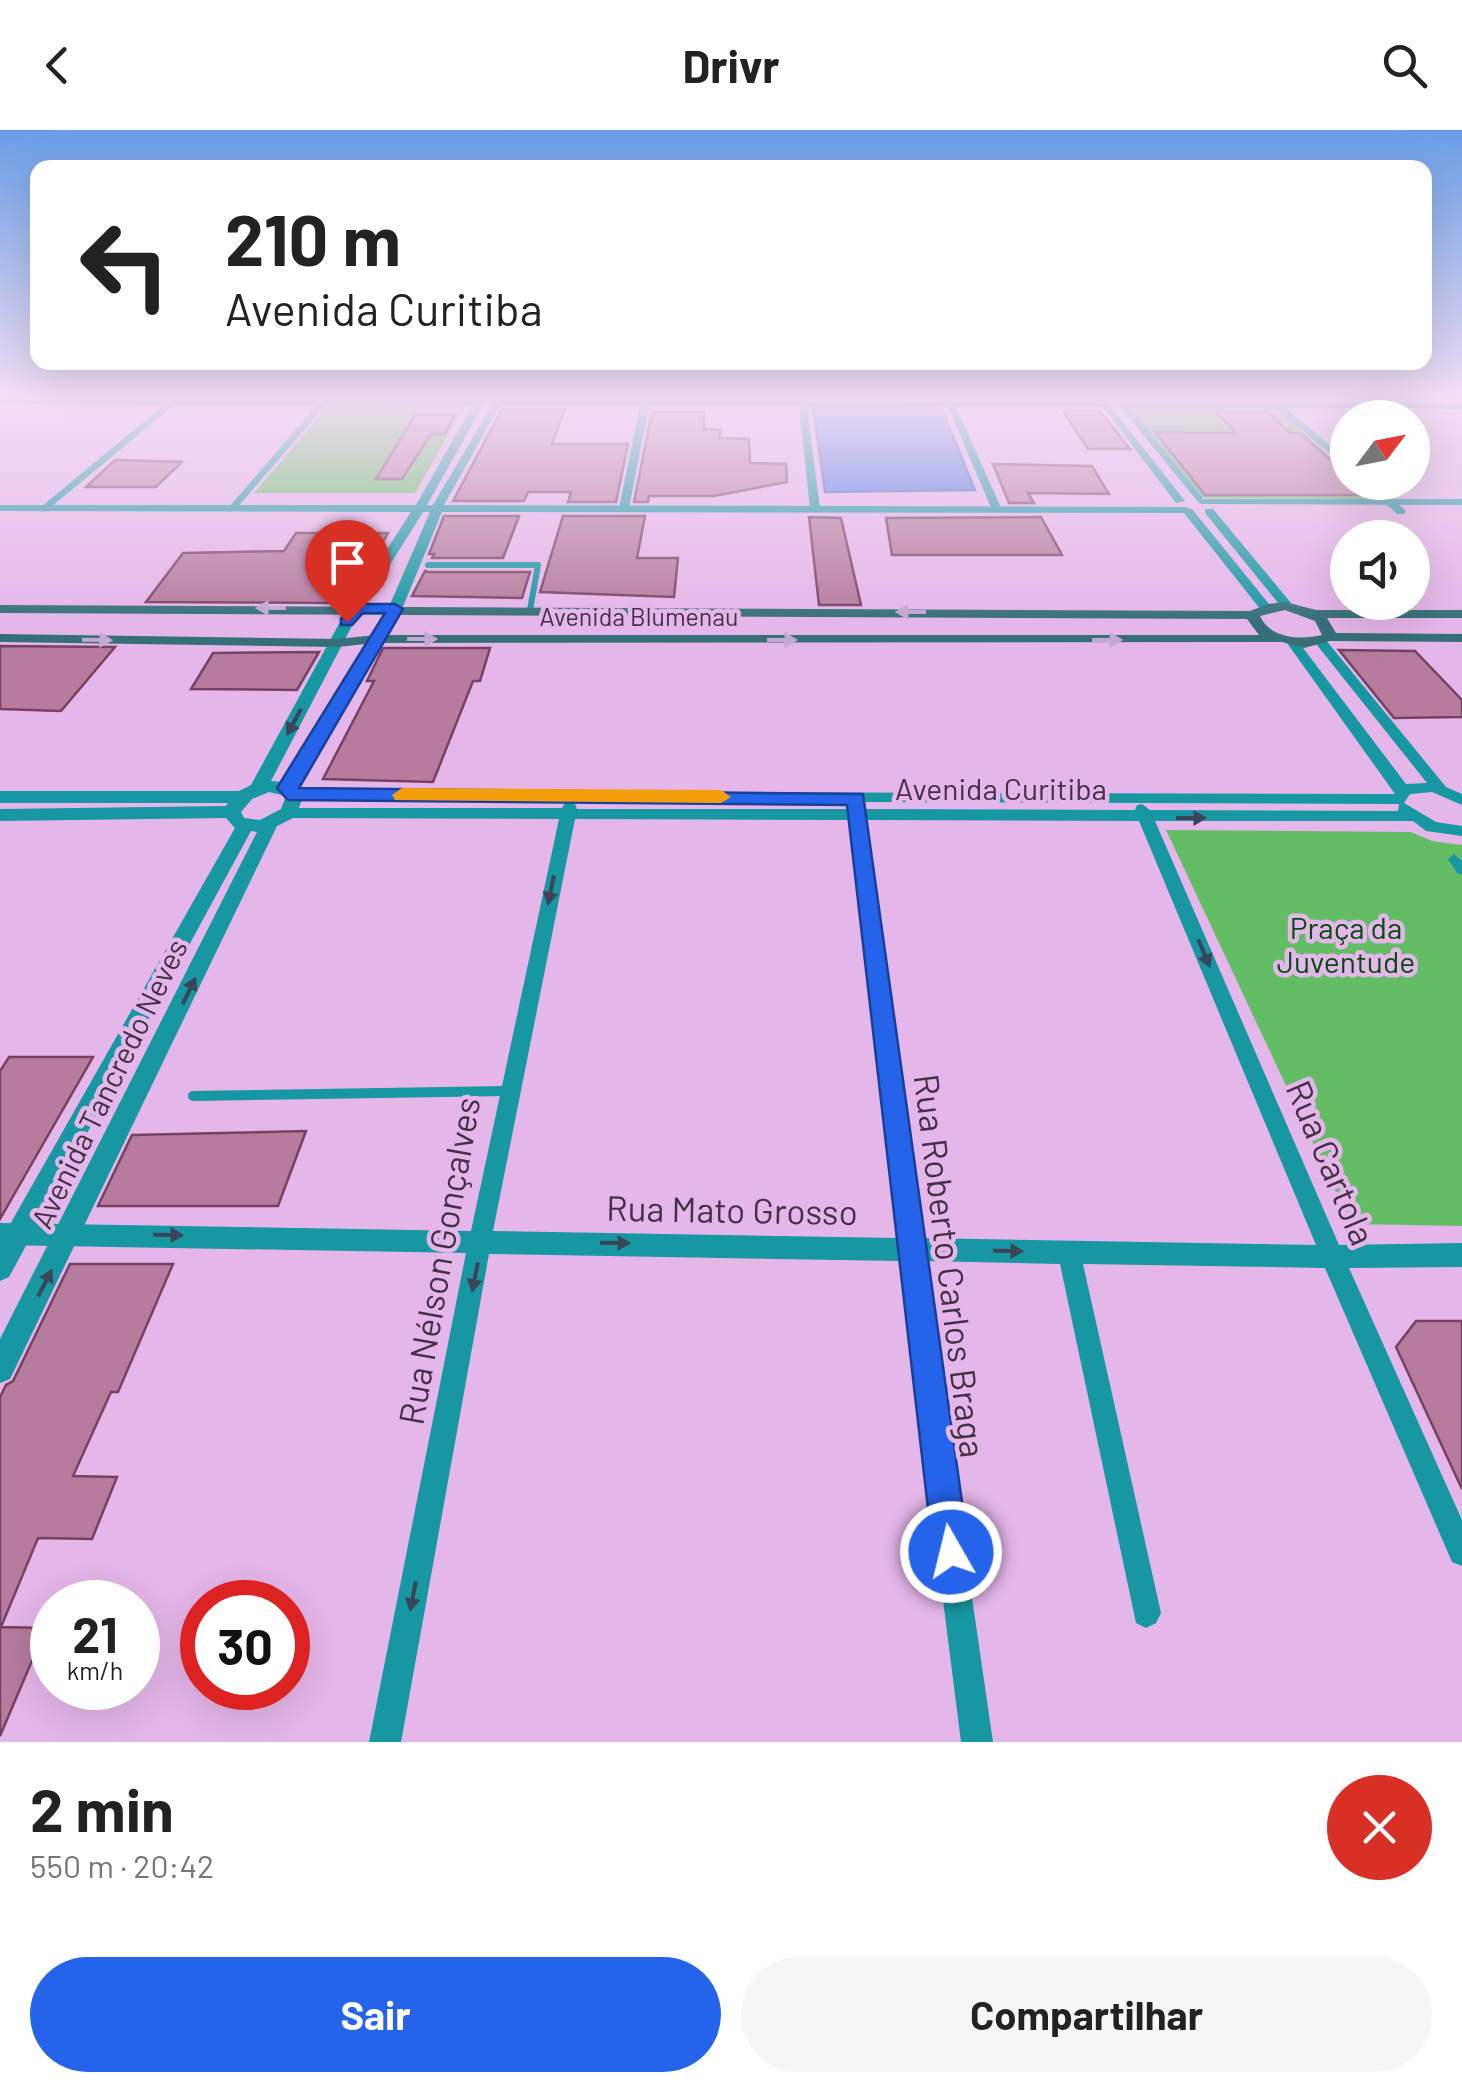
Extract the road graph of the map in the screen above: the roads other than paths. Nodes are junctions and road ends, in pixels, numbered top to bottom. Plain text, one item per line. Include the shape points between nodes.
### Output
1 (88, 473) edge
2 (263, 473) edge
3 (445, 473) edge
4 (450, 473) edge
5 (630, 473) edge
6 (811, 473) edge
7 (981, 473) edge
8 (1158, 473) edge
9 (1179, 473) edge
10 (0, 497) edge
11 (58, 498) junction
12 (1388, 502) junction
13 (1462, 502) edge
14 (237, 503) junction
15 (430, 504) junction
16 (533, 504) junction
17 (815, 504) junction
18 (1205, 505) junction
19 (624, 506) junction
20 (995, 506) junction
21 (1183, 506) junction
22 (0, 508) edge
23 (45, 509) junction
24 (1401, 512) junction
25 (1462, 512) edge
26 (428, 564) dead end
27 (1287, 606) junction
28 (359, 608) junction
29 (0, 609) edge
30 (395, 609) junction
31 (530, 610) junction
32 (1259, 611) junction
33 (732, 612) junction
34 (964, 612) junction
35 (1311, 614) junction
36 (1462, 614) edge
37 (0, 638) edge
38 (1462, 638) edge
39 (376, 639) junction
40 (692, 640) junction
41 (1325, 640) junction
42 (950, 641) junction
43 (1286, 641) junction
44 (337, 642) junction
45 (1440, 789) junction
46 (1401, 795) junction
47 (0, 796) edge
48 (1462, 800) edge
49 (570, 804) junction
50 (285, 805) junction
51 (245, 806) junction
52 (857, 808) junction
53 (1142, 809) junction
54 (0, 815) edge
55 (1413, 816) junction
56 (1462, 831) edge
57 (1462, 860) edge
58 (1462, 870) edge
59 (506, 1090) junction
60 (193, 1096) dead end
61 (9, 1234) edge
62 (70, 1234) junction
63 (482, 1240) junction
64 (910, 1249) junction
65 (1069, 1252) junction
66 (1462, 1255) edge
67 (1332, 1258) junction
68 (0, 1268) edge
69 (0, 1369) edge
70 (1462, 1552) edge
71 (1146, 1613) dead end
72 (385, 1742) edge
73 (977, 1742) edge

1 - 11 street
2 - 14 street
3 - 15 street, Avenida Tancredo Neves
4 - 15 street, Avenida Tancredo Neves
5 - 19 street
6 - 17 street
7 - 20 street
8 - 21 street
9 - 18 street
10 - 11 street
11 - 14 street
11 - 23 street
12 - 13 street
12 - 18 street
12 - 24 street
14 - 15 street
14 - 23 street
15 - 16 street
15 - 28 street, Avenida Tancredo Neves
15 - 30 street, Avenida Tancredo Neves
16 - 19 street
16 - 19 street
17 - 19 street
17 - 20 street
18 - 21 street
18 - 24 street
18 - 27 street
20 - 21 street
21 - 32 street
22 - 23 street
24 - 25 street
26 - 31 lane via 538,565
27 - 32 main road, Avenida Blumenau
27 - 35 main road
28 -> 29 main road, Avenida Blumenau
28 - 30 main road, Avenida Blumenau
28 - 44 street, Avenida Tancredo Neves
30 - 31 main road, Avenida Blumenau
30 - 39 street, Avenida Tancredo Neves
31 - 33 main road, Avenida Blumenau
32 - 34 main road, Avenida Blumenau
32 - 43 main road via 1258,627
34 -> 33 main road, Avenida Blumenau
33 - 40 main road via 686,620 682,631
34 - 42 main road via 994,627
35 - 36 main road
35 - 41 main road via 1328,626
37 -> 44 main road, Avenida Blumenau
38 - 41 main road
39 -> 40 main road, Avenida Blumenau
39 - 44 main road, Avenida Blumenau
39 - 50 street, Avenida Tancredo Neves
40 -> 42 main road, Avenida Blumenau
41 - 43 main road, Avenida Blumenau
41 - 45 street
42 -> 43 main road, Avenida Blumenau
43 - 46 street
44 -> 51 street, Avenida Tancredo Neves
45 - 46 street, Avenida Curitiba via 1423,786
45 - 48 street
46 - 53 street, Avenida Curitiba
46 - 55 street
47 - 51 street
49 - 50 street, Avenida Curitiba
49 - 52 street, Avenida Curitiba
49 -> 59 street, Rua Nélson Gonçalves
50 - 51 street
50 - 51 street
62 -> 50 street, Avenida Tancredo Neves
51 - 54 street
51 - 61 street, Avenida Tancredo Neves
52 - 53 street, Avenida Curitiba
52 - 64 street, Rua Roberto Carlos Braga
53 -> 55 street, Avenida Curitiba
53 -> 67 street, Rua Cartola
55 - 56 street, Avenida Curitiba
57 - 58 street via 1454,859
59 - 60 lane
59 - 63 street, Rua Nélson Gonçalves
61 - 62 street, Rua Mato Grosso
61 - 68 street, Avenida Tancredo Neves
62 -> 63 street, Rua Mato Grosso
69 -> 62 street, Avenida Tancredo Neves
63 -> 64 street, Rua Mato Grosso
63 -> 72 street, Rua Nélson Gonçalves
64 -> 65 street, Rua Mato Grosso
64 - 73 street, Rua Roberto Carlos Braga
65 - 67 street, Rua Mato Grosso
65 - 71 street
66 - 67 street, Rua Mato Grosso
67 - 70 street, Rua Cartola

